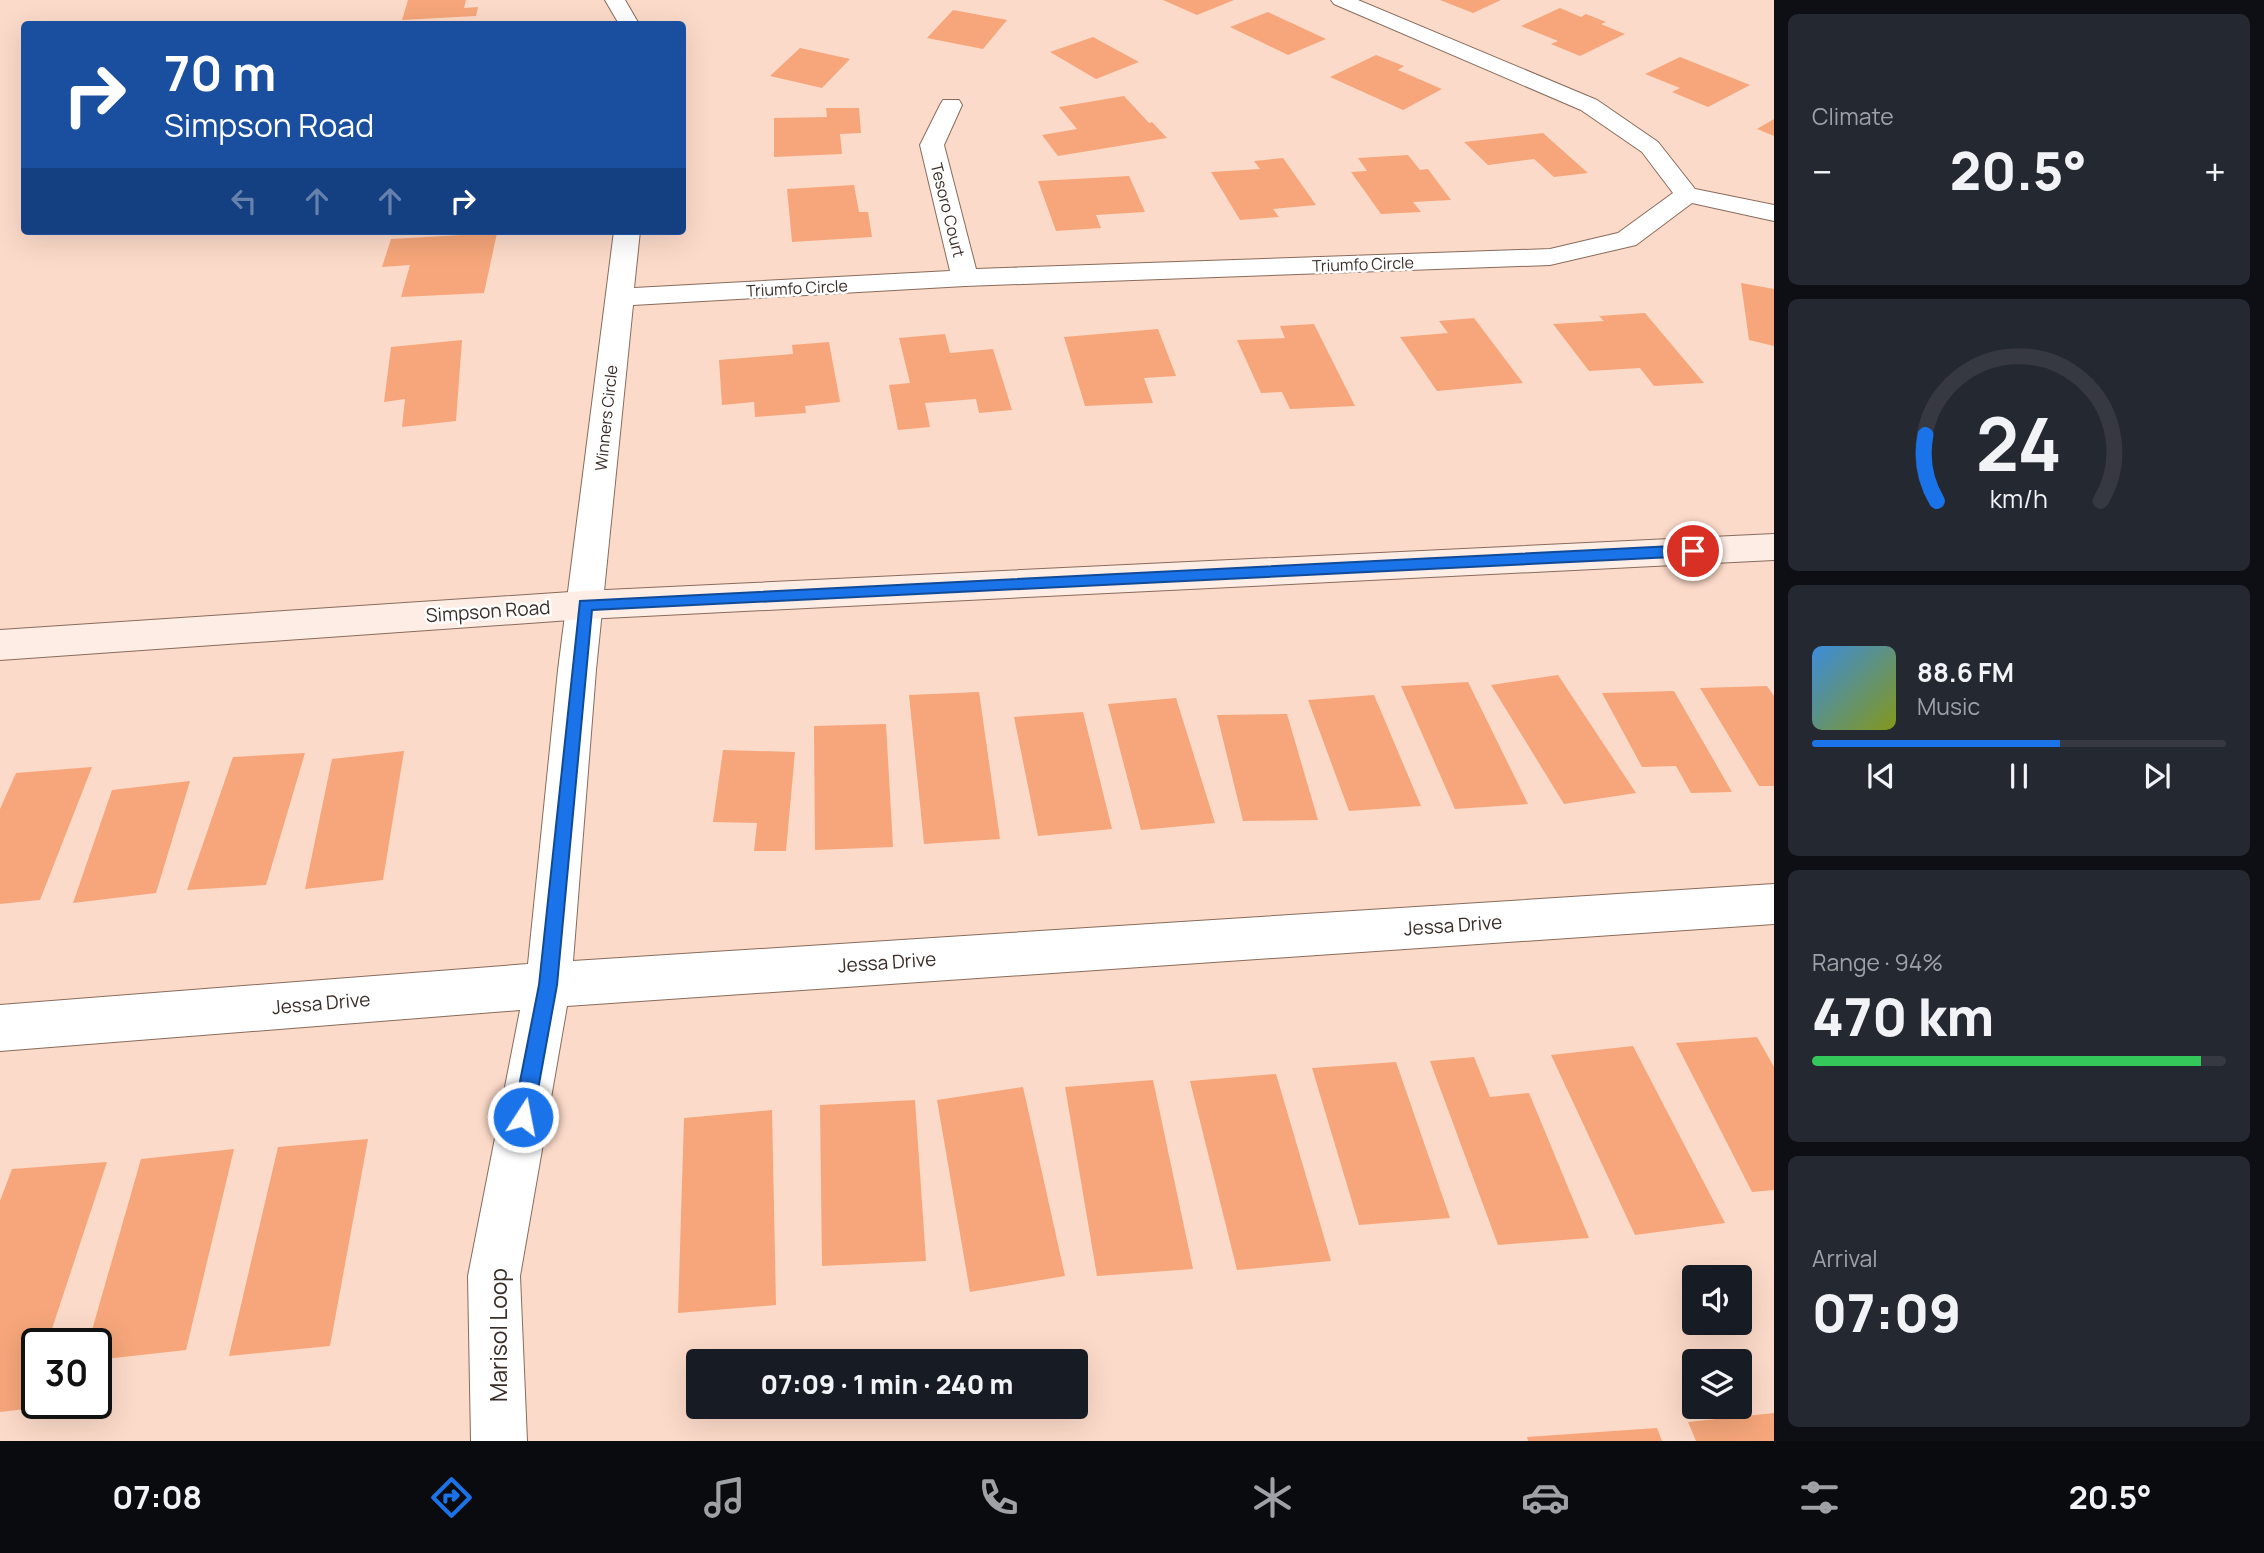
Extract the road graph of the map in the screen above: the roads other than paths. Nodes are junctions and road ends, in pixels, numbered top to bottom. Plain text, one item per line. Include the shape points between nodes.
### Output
1 (615, 0) edge
2 (1341, 0) edge
3 (627, 21) edge
4 (951, 105) dead end
5 (1687, 195) junction
6 (1774, 213) edge
7 (627, 235) edge
8 (965, 278) junction
9 (619, 297) junction
10 (1774, 547) edge
11 (585, 605) junction
12 (0, 645) edge
13 (1774, 904) edge
14 (548, 985) junction
15 (0, 1028) edge
16 (499, 1441) edge

1 - 3 street
2 - 5 street via 1589,105 1650,147
4 - 8 street, Tesoro Court via 932,145
5 - 6 street
5 - 8 street, Triumfo Circle via 1627,239 1550,257
7 - 9 street, Winners Circle
8 - 9 street, Triumfo Circle
9 - 11 street, Winners Circle
10 - 11 main road, Simpson Road
11 - 12 main road, Simpson Road
11 - 14 street, Marisol Loop
13 - 14 street, Jessa Drive
14 - 15 street, Jessa Drive
14 - 16 street, Marisol Loop via 494,1276

